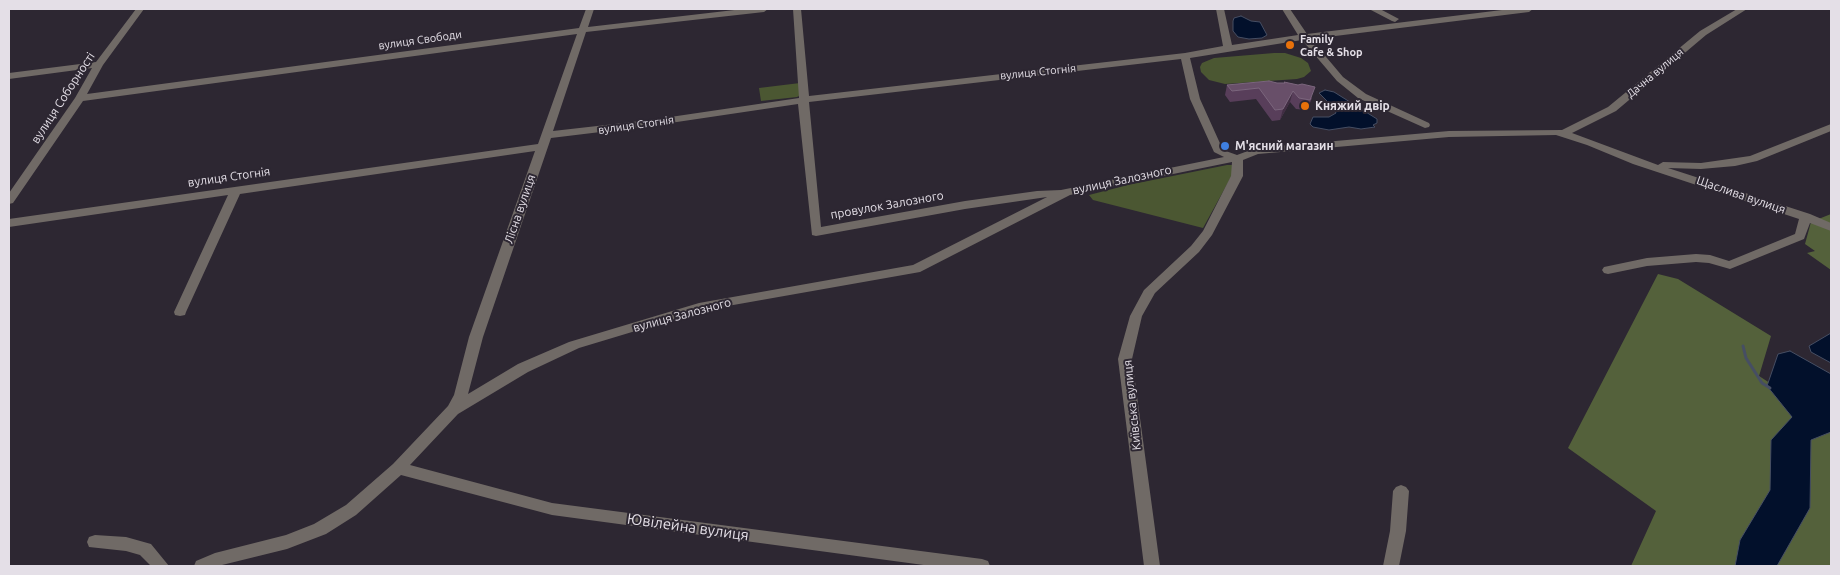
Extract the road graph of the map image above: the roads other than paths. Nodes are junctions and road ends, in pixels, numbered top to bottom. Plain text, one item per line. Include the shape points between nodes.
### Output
1 (140, 9) edge
2 (590, 9) edge
3 (764, 9) edge
4 (797, 9) edge
5 (1220, 9) edge
6 (1286, 9) edge
7 (1373, 9) edge
8 (1446, 9) edge
9 (1523, 9) edge
10 (1528, 9) edge
11 (1743, 9) edge
12 (1463, 17) junction
13 (1395, 19) dead end
14 (583, 30) junction
15 (1304, 37) junction
16 (1228, 48) junction
17 (1185, 56) junction
18 (99, 64) junction
19 (9, 76) edge
20 (80, 98) junction
21 (804, 100) junction
22 (1831, 127) edge
23 (1424, 131) junction
24 (1565, 133) junction
25 (546, 135) junction
26 (542, 147) junction
27 (1238, 158) junction
28 (1651, 165) junction
29 (236, 190) junction
30 (1066, 192) junction
31 (9, 201) edge
32 (1806, 217) junction
33 (9, 223) edge
34 (1831, 227) edge
35 (1608, 270) dead end
36 (180, 312) dead end
37 (453, 410) junction
38 (398, 468) junction
39 (1401, 491) dead end
40 (95, 542) dead end
41 (161, 566) edge
42 (202, 566) edge
43 (982, 566) edge
44 (1152, 566) edge
45 (1391, 566) edge

1 - 18 street, вулиця Соборності
2 - 14 street, Лісна вулиця
3 - 14 street, вулиця Свободи
4 - 21 street, провулок Залозного
5 - 16 street
6 - 15 street
7 - 13 street
8 - 12 street
9 - 10 street, вулиця Стогнія
9 - 12 street, вулиця Стогнія
11 - 24 street, Дачна вулиця via 1703,33 1612,109
12 - 15 street, вулиця Стогнія
14 - 20 street, вулиця Свободи
14 - 25 street, Лісна вулиця
15 - 16 street, вулиця Стогнія
15 - 23 street via 1340,78 1362,96 1408,118
16 - 17 street, вулиця Стогнія
17 - 21 street, вулиця Стогнія
17 - 27 street via 1195,99 1219,152
18 - 19 street
18 - 20 street, вулиця Соборності
20 - 31 street, вулиця Соборності
21 - 25 street, вулиця Стогнія
21 - 30 street, провулок Залозного via 816,232 965,205
22 - 28 street via 1753,159 1735,163
23 - 24 street, Дачна вулиця
23 - 27 street via 1256,151
24 - 28 street, Дачна вулиця
25 - 26 street, Лісна вулиця
26 - 29 street, вулиця Стогнія
26 - 37 street, Лісна вулиця via 476,337 461,395
27 - 30 street, вулиця Залозного
27 - 44 street, Київська вулиця via 1237,176 1208,232 1195,249 1150,290 1136,316 1125,360
28 - 32 street, Щаслива вулиця
29 - 33 street, вулиця Стогнія
29 - 36 street
30 - 37 street, вулиця Залозного via 916,269 704,306 574,345 523,368
32 - 34 street, Щаслива вулиця
32 - 35 street via 1800,236 1730,265 1696,258 1647,262
37 - 38 street, вулиця Залозного
38 - 42 street, вулиця Залозного via 351,510 320,529 287,542
38 - 43 street, Ювілейна вулиця via 552,509
39 - 45 street
40 - 41 street via 126,544 145,550

